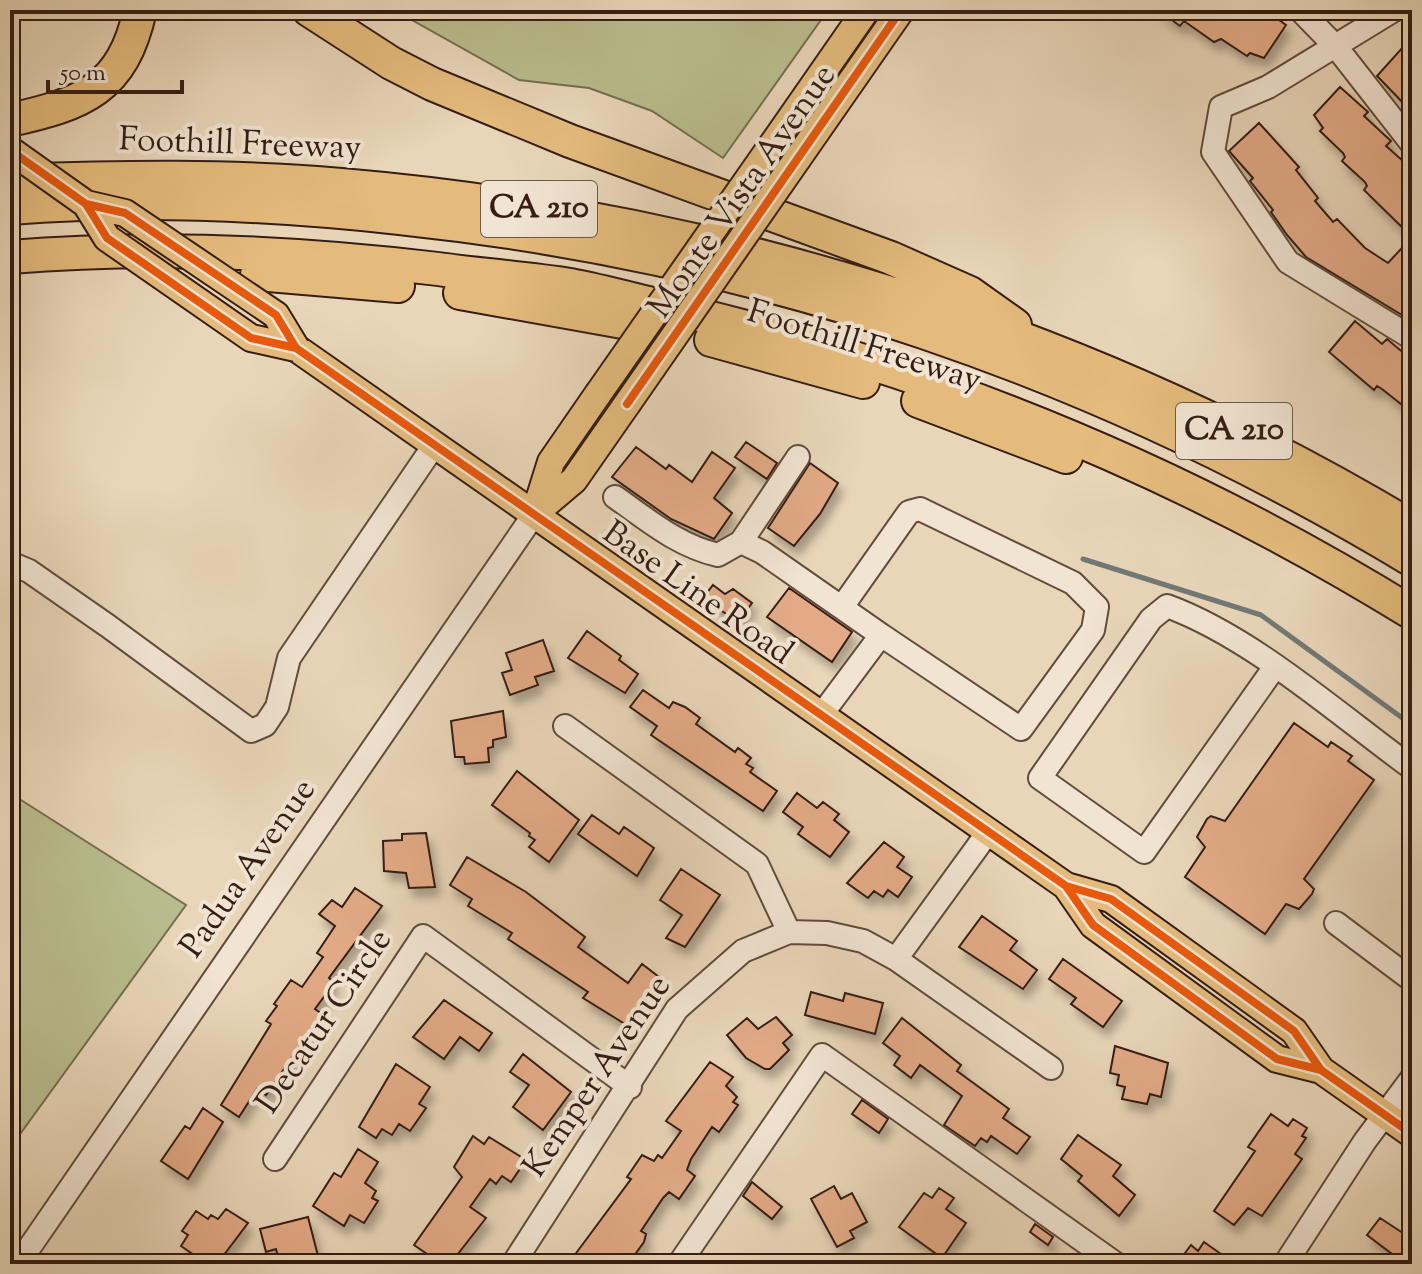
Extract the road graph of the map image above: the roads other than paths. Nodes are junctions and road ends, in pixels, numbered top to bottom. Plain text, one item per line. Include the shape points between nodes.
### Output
1 (140, 10) edge
2 (309, 10) edge
3 (866, 10) edge
4 (901, 10) edge
5 (1300, 10) edge
6 (1394, 10) edge
7 (1337, 48) junction
8 (10, 120) edge
9 (1412, 144) edge
10 (10, 150) edge
11 (10, 181) edge
12 (10, 208) edge
13 (10, 257) edge
14 (10, 278) edge
15 (1412, 338) edge
16 (1049, 351) junction
17 (435, 444) junction
18 (798, 457) dead end
19 (615, 497) dead end
20 (535, 513) junction
21 (1412, 527) edge
22 (741, 542) junction
23 (1412, 560) edge
24 (10, 563) edge
25 (842, 607) junction
26 (1412, 613) edge
27 (881, 635) junction
28 (1412, 636) edge
29 (1274, 668) junction
30 (822, 714) junction
31 (565, 726) dead end
32 (1412, 768) edge
33 (989, 831) junction
34 (1336, 923) dead end
35 (789, 932) junction
36 (896, 959) junction
37 (1412, 980) edge
38 (1051, 1068) dead end
39 (1412, 1078) edge
40 (630, 1087) junction
41 (1386, 1116) junction
42 (1412, 1134) edge
43 (275, 1159) dead end
44 (18, 1264) edge
45 (513, 1264) edge
46 (679, 1264) edge
47 (1116, 1264) edge
48 (1285, 1264) edge

1 - 8 highway via 125,55 100,88 52,111
2 - 16 highway via 391,63 472,102 814,228 970,293
3 - 20 main road, Monte Vista Avenue, bridge via 551,462
4 - 20 main road, Monte Vista Avenue, bridge via 574,480
5 - 7 street
6 - 7 street
7 - 9 street
7 - 15 street via 1221,107 1213,152 1288,262
10 - 17 main road, Base Line Road, bridge via 86,204 125,213 263,306 276,315 296,348
11 - 16 highway, Foothill Freeway / CA 210 via 142,177 339,184 562,212 837,276
12 - 23 highway via 186,203 335,211 603,246 761,281 872,312 1059,381 1212,449
13 - 26 highway via 86,250 324,256 569,285 792,337 994,403 1175,481 1277,533
14 - 28 highway, Foothill Freeway / CA 210 via 181,270 330,279 581,312 734,345 869,383 1116,478 1220,527
16 - 21 highway, Foothill Freeway / CA 210 via 1175,402 1304,465
17 - 20 main road, Base Line Road
17 - 24 street via 289,658 277,707 265,725 251,731 108,626
18 - 22 street
19 - 22 street via 698,550 718,555
20 - 30 main road, Base Line Road
20 - 44 street, Padua Avenue
22 - 25 street
25 - 27 street
25 - 27 street via 909,512 920,509 1073,583 1097,607 1093,630 1021,729
27 - 30 street
29 - 29 street via 1194,616 1167,606 1151,619 1040,778 1144,852
29 - 32 street
30 - 33 main road, Base Line Road
31 - 35 street via 757,864
33 - 36 street
33 - 41 main road, Base Line Road via 1066,886 1093,925 1277,1059 1321,1070
34 - 37 street
35 - 36 street, Kemper Avenue via 863,941
35 - 40 street, Kemper Avenue via 743,951 677,1009
36 - 38 street, Kemper Avenue
39 - 41 street
40 - 43 street, Decatur Circle via 423,936
40 - 45 street, Kemper Avenue
41 - 42 main road, Base Line Road
41 - 48 street
46 - 47 street via 822,1055

